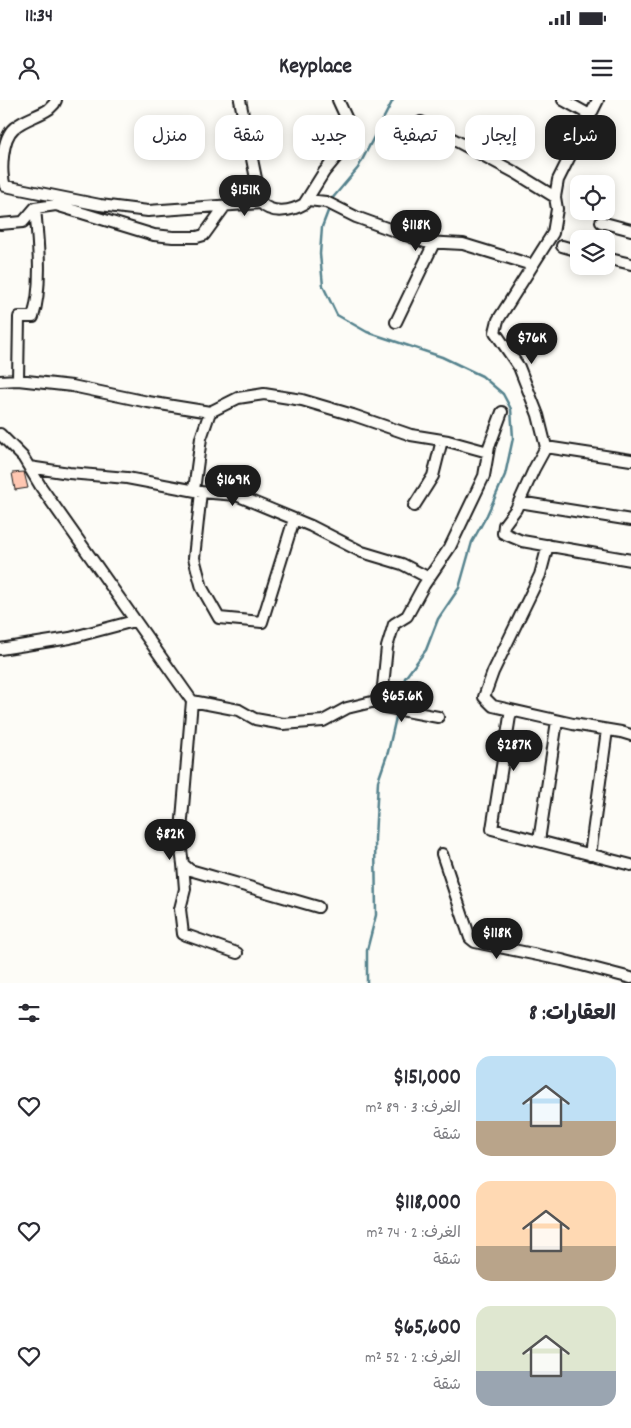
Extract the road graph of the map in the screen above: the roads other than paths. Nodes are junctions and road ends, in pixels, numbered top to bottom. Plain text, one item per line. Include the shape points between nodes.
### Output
1 (56, 100) edge
2 (240, 100) edge
3 (338, 100) edge
4 (563, 100) edge
5 (598, 100) edge
6 (590, 115) joint
7 (455, 140) edge
8 (568, 160) edge
9 (556, 197) junction
10 (308, 200) junction
11 (261, 202) junction
12 (225, 206) junction
13 (35, 208) junction
14 (601, 222) dead end
15 (0, 224) edge
16 (631, 230) edge
17 (434, 243) junction
18 (562, 246) dead end
19 (570, 248) edge
20 (615, 260) edge
21 (631, 264) edge
22 (532, 265) junction
23 (396, 322) dead end
24 (18, 380) junction
25 (0, 381) edge
26 (210, 412) junction
27 (502, 412) dead end
28 (0, 434) edge
29 (442, 440) junction
30 (546, 447) junction
31 (488, 452) junction
32 (631, 460) edge
33 (29, 467) junction
34 (197, 491) junction
35 (519, 502) junction
36 (414, 506) dead end
37 (294, 519) junction
38 (631, 520) edge
39 (548, 545) junction
40 (631, 560) edge
41 (429, 578) junction
42 (134, 621) junction
43 (0, 650) edge
44 (192, 701) junction
45 (376, 701) junction
46 (511, 710) junction
47 (438, 717) dead end
48 (557, 721) junction
49 (607, 730) junction
50 (631, 735) edge
51 (539, 841) junction
52 (442, 854) dead end
53 (590, 855) junction
54 (183, 864) junction
55 (631, 865) edge
56 (318, 907) dead end
57 (237, 953) dead end
58 (631, 978) edge

1 - 12 street via 49,109 14,128 10,134 2,162 5,186 148,211
2 - 11 street
3 - 10 street via 351,134
4 - 6 street
5 - 6 street
7 - 9 street
8 - 9 street via 558,180
9 - 22 street via 553,233
10 - 11 street via 299,207 286,210 265,207
10 - 17 street via 326,202 356,217
11 - 12 street
12 - 13 street via 204,235 197,237 154,235 56,205
13 - 15 street via 23,222
13 - 24 street via 38,303 33,317 19,317
14 - 16 street
17 - 22 street via 463,244
17 - 23 street
18 - 19 street
20 - 21 street
22 - 30 street via 498,320 495,332 519,367 538,415
24 - 25 street
24 - 26 street via 72,386
26 - 29 street via 238,398 264,394 302,400 411,435
26 - 34 street via 201,438
27 - 31 street
28 - 33 street
29 - 31 street
29 - 36 street via 433,476
30 - 32 street
30 - 35 street
31 - 41 street via 484,476 471,505 450,547
33 - 34 street via 128,478
33 - 42 street
34 - 37 street via 236,495
34 - 37 street via 194,558 202,588 219,618 262,622
35 - 38 street
35 - 39 street via 504,525 503,533
37 - 41 street via 362,552 402,564
39 - 40 street
39 - 46 street via 540,575 484,697 494,706
41 - 45 street via 407,616 394,624 387,647 382,696
42 - 43 street via 70,638
42 - 44 street
44 - 45 street via 239,710 255,719 283,724 324,721 347,708
44 - 54 street via 180,843
45 - 47 street via 385,706
46 - 48 street
46 - 51 street via 492,830
48 - 49 street
48 - 51 street
49 - 50 street
49 - 53 street
51 - 53 street
52 - 58 street via 470,938 475,942
53 - 55 street
54 - 56 street via 190,870
54 - 57 street via 185,889 180,909 183,934

